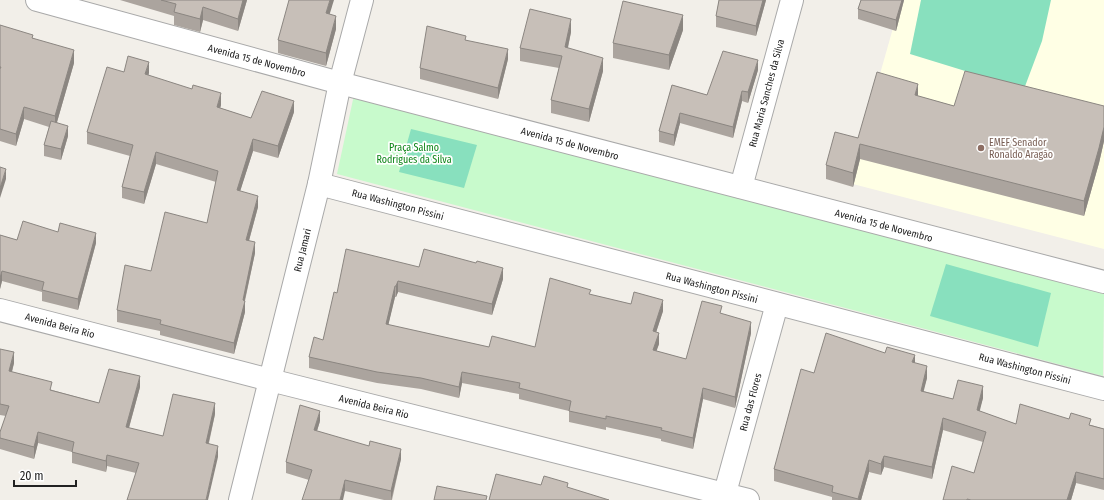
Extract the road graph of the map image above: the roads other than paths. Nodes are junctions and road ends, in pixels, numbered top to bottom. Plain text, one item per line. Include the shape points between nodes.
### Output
1 (37, 0) edge
2 (362, 0) edge
3 (792, 0) edge
4 (340, 83) junction
5 (319, 184) junction
6 (741, 187) junction
7 (1104, 282) edge
8 (777, 304) junction
9 (0, 310) edge
10 (270, 380) junction
11 (1104, 389) edge
12 (724, 497) edge
13 (240, 500) edge
14 (748, 500) edge

1 - 4 street, Avenida 15 de Novembro
2 - 4 street, Rua Jamari
3 - 6 street, Rua Maria Sanches da Silva
4 - 5 street, Rua Jamari
4 - 6 street, Avenida 15 de Novembro
5 - 8 street, Rua Washington Pissini
5 - 10 street, Rua Jamari
6 - 7 street, Avenida 15 de Novembro
8 - 11 street, Rua Washington Pissini
8 - 12 street, Rua das Flores
9 - 10 street, Avenida Beira Rio
10 - 12 street, Avenida Beira Rio
10 - 13 street, Rua Jamari
12 - 14 street, Avenida Beira Rio

